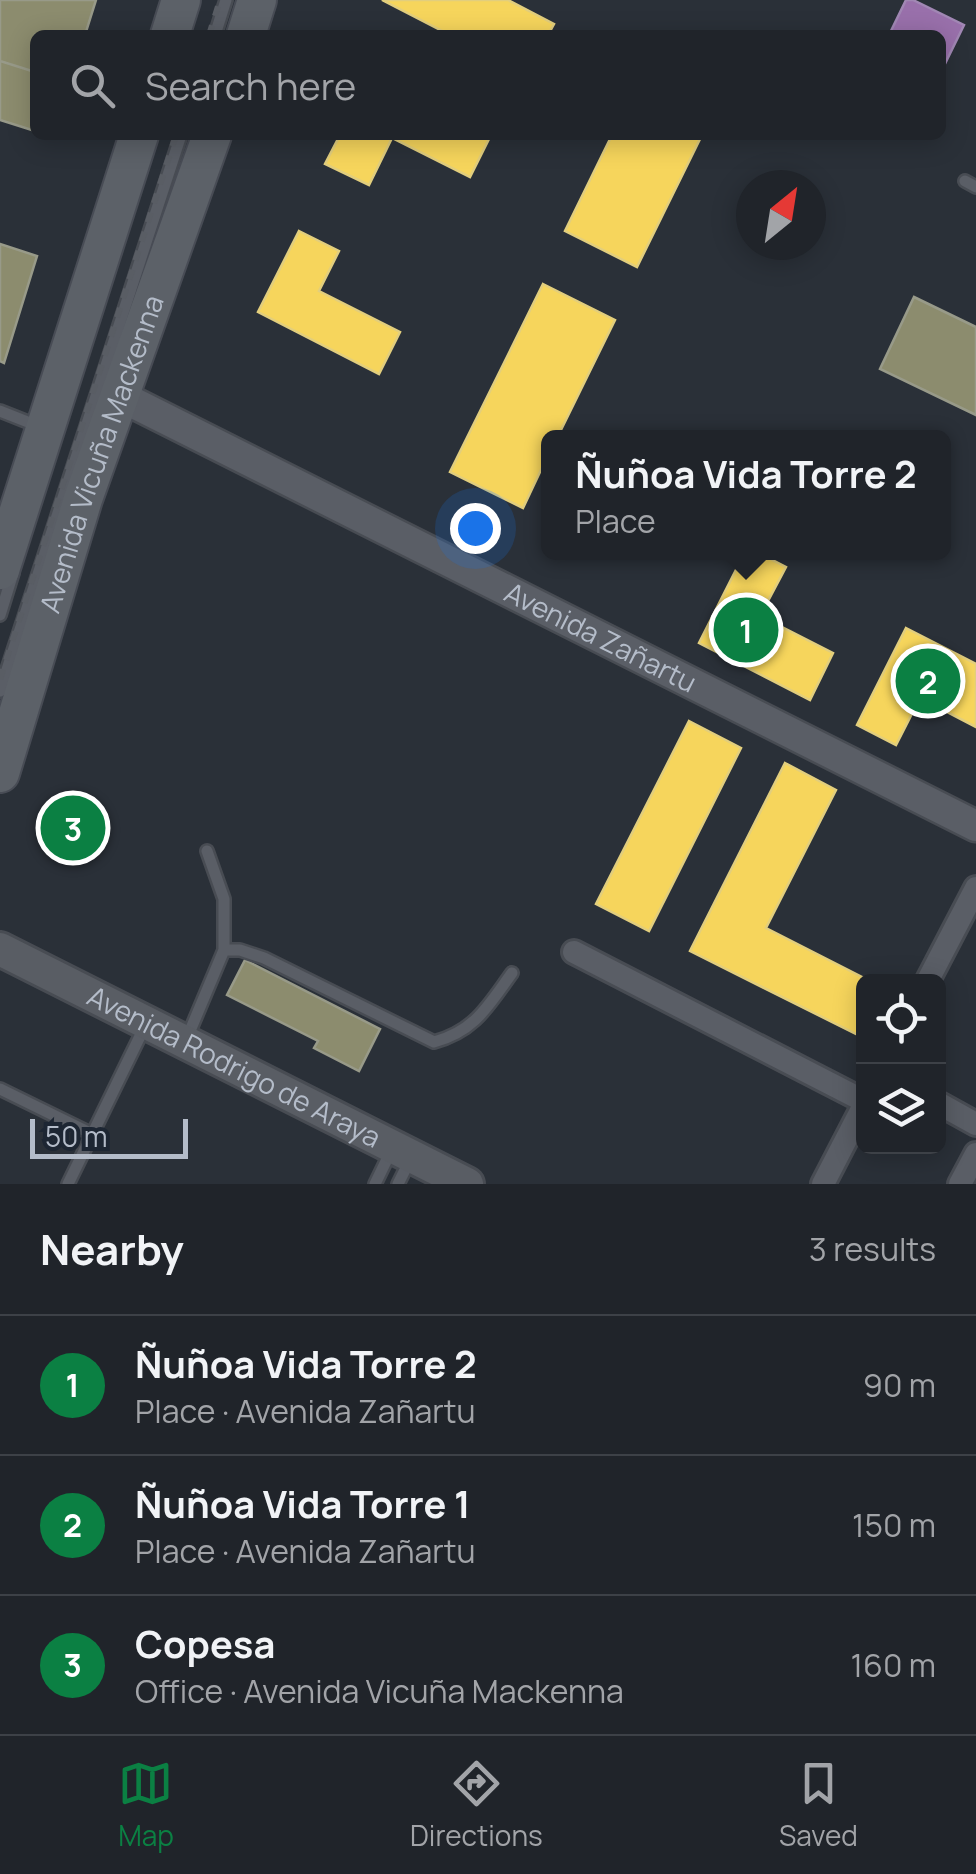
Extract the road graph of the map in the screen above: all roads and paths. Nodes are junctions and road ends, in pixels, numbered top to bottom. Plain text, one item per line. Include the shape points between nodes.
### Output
1 (181, 0) edge
2 (194, 0) edge
3 (226, 0) edge
4 (258, 0) edge
5 (172, 30) edge
6 (185, 30) edge
7 (217, 30) edge
8 (248, 30) edge
9 (137, 140) edge
10 (149, 140) edge
11 (180, 140) edge
12 (210, 140) edge
13 (118, 395) junction
14 (0, 411) edge
15 (46, 429) junction
16 (0, 570) edge
17 (0, 615) edge
18 (0, 691) edge
19 (0, 773) edge
20 (976, 826) edge
21 (207, 851) dead end
22 (976, 888) edge
23 (0, 948) edge
24 (224, 950) junction
25 (574, 952) dead end
26 (512, 973) dead end
27 (931, 974) edge
28 (147, 1022) junction
29 (185, 1042) junction
30 (0, 1089) edge
31 (856, 1099) edge
32 (946, 1107) edge
33 (856, 1119) edge
34 (976, 1124) edge
35 (92, 1134) junction
36 (976, 1154) edge
37 (401, 1162) edge
38 (68, 1184) edge
39 (375, 1184) edge
40 (467, 1184) edge
41 (823, 1184) edge
42 (960, 1184) edge

1 - 5 main road
2 - 6 lane
3 - 7 lane
4 - 8 main road
9 - 15 main road
10 - 17 lane
11 - 18 lane
12 - 13 main road, Avenida Vicuña Mackenna
13 - 19 main road, Avenida Vicuña Mackenna
13 - 20 street, Avenida Zañartu
14 - 15 lane
15 - 16 main road
21 - 24 lane via 224,900
22 - 27 street
23 - 28 main road, Avenida Rodrigo de Araya
24 - 26 lane via 264,958 434,1042 478,1020
24 - 29 lane
25 - 31 street
28 - 29 main road, Avenida Rodrigo de Araya
28 - 35 lane
29 - 37 main road, Avenida Rodrigo de Araya
30 - 35 lane
32 - 34 street
33 - 41 street
35 - 38 lane
36 - 42 street
37 - 39 lane
37 - 40 main road, Avenida Rodrigo de Araya

